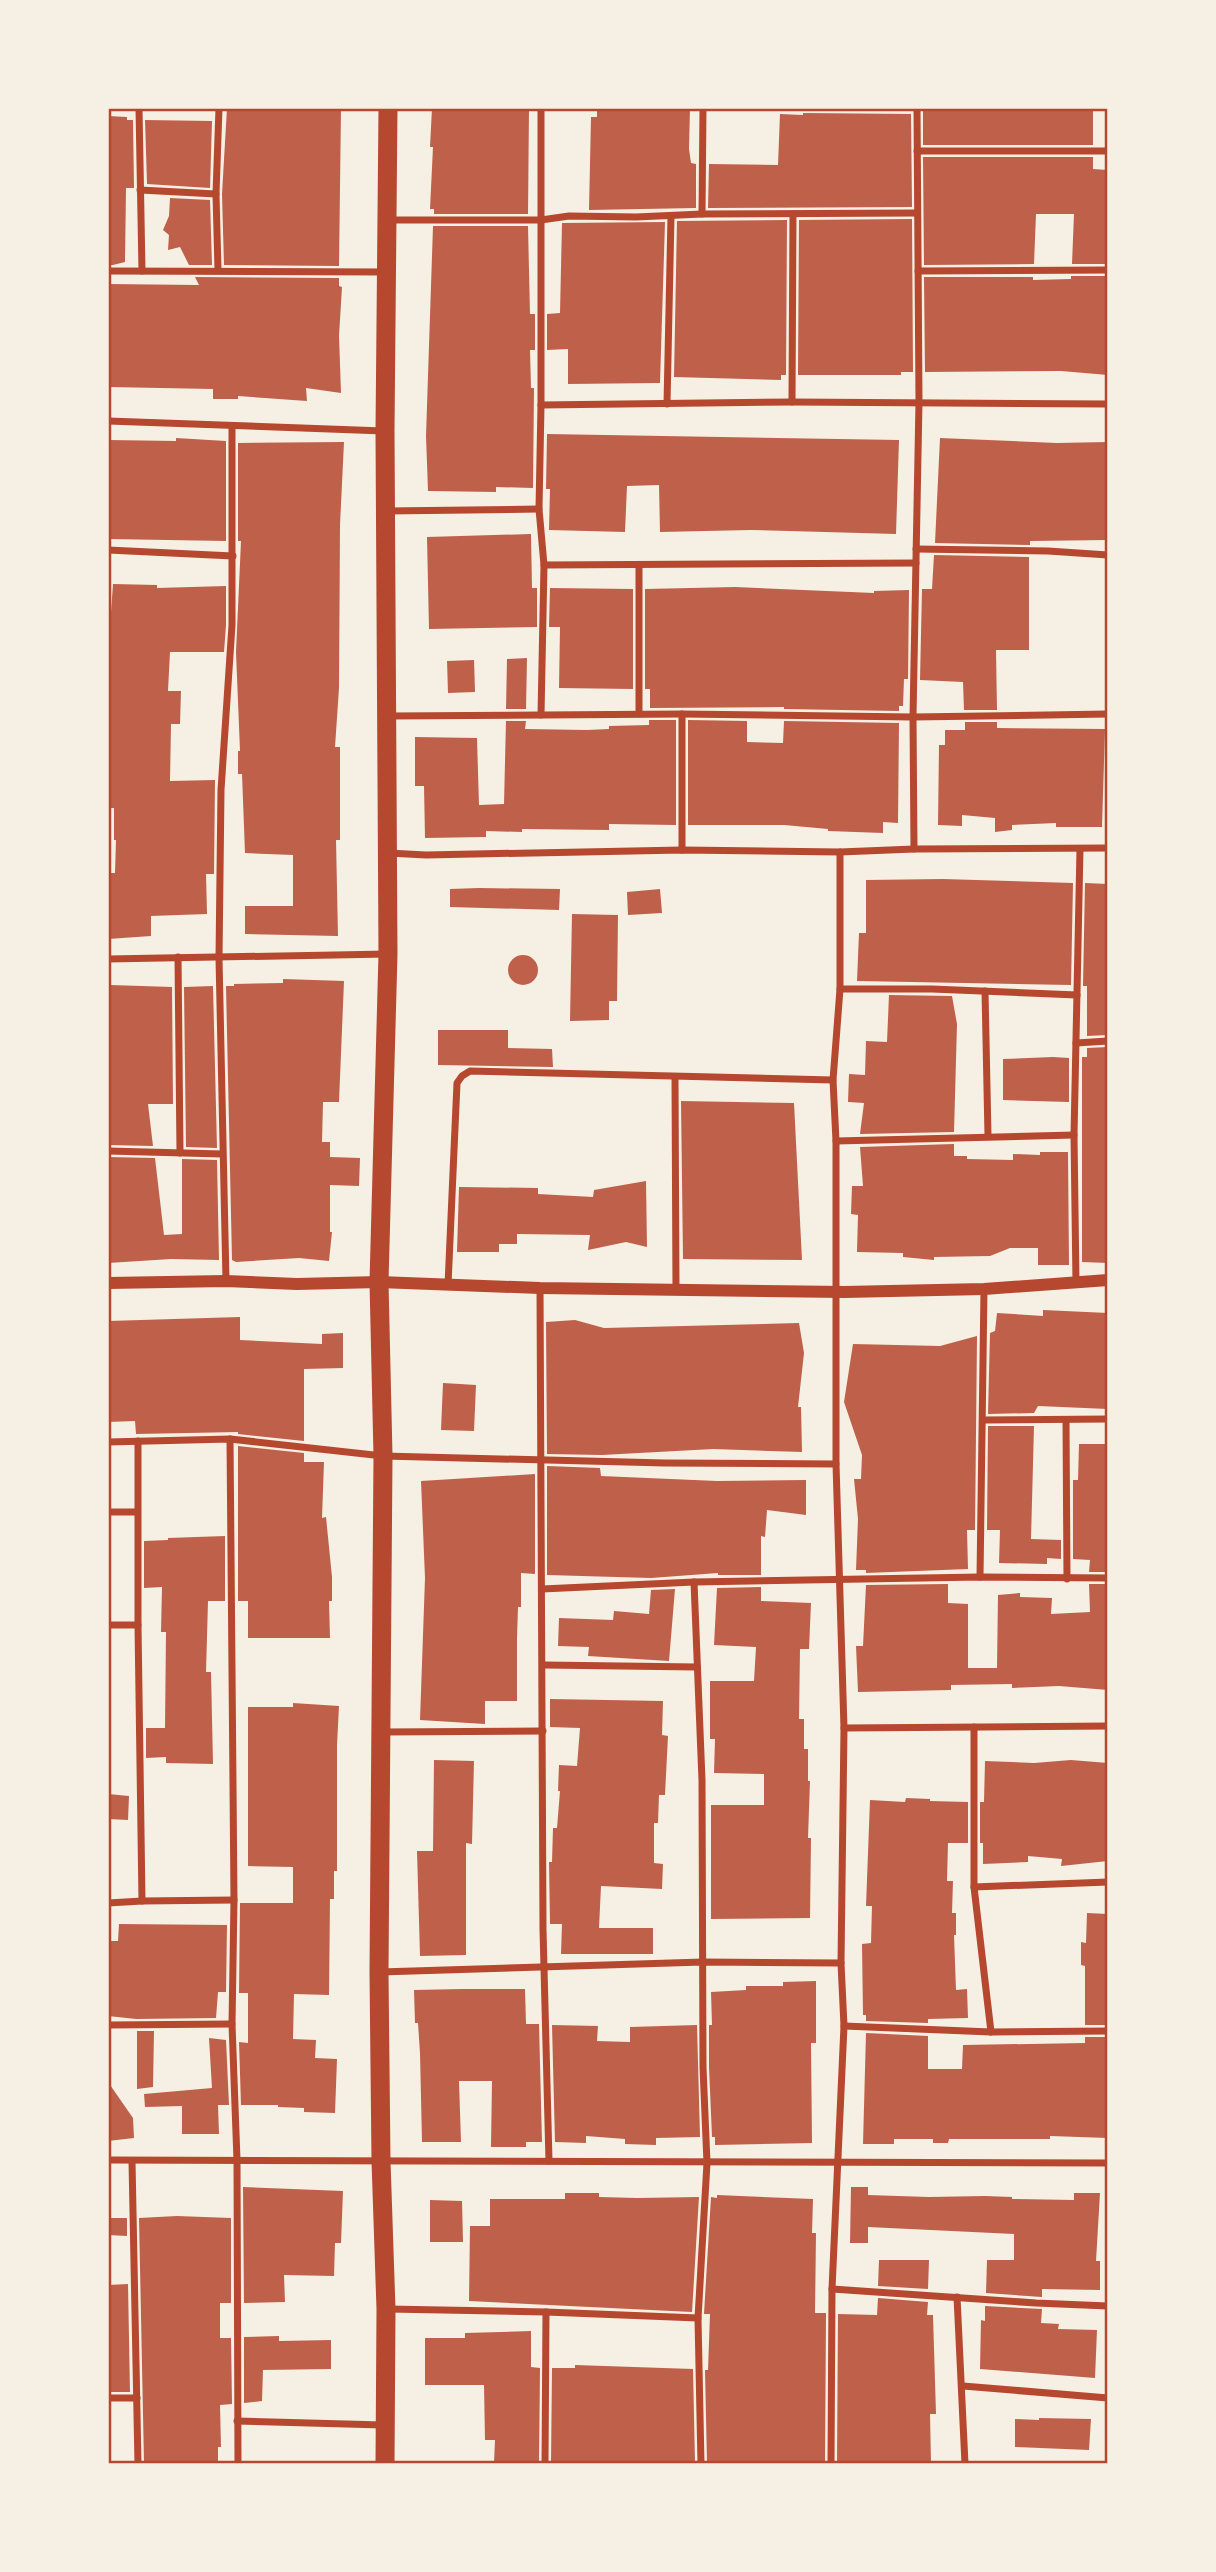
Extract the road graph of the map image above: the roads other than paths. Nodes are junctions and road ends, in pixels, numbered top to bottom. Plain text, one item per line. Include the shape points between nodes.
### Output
1 (139, 108) edge
2 (219, 108) edge
3 (388, 108) edge
4 (541, 108) edge
5 (703, 108) edge
6 (917, 108) edge
7 (917, 151) junction
8 (1108, 151) edge
9 (140, 190) junction
10 (216, 194) junction
11 (917, 213) junction
12 (702, 214) junction
13 (793, 214) junction
14 (671, 216) junction
15 (388, 220) junction
16 (541, 220) junction
17 (218, 270) junction
18 (1108, 270) edge
19 (108, 271) edge
20 (142, 271) junction
21 (918, 271) junction
22 (387, 272) junction
23 (792, 402) junction
24 (919, 402) junction
25 (667, 404) junction
26 (1108, 404) edge
27 (541, 405) junction
28 (108, 421) edge
29 (232, 426) junction
30 (385, 431) junction
31 (539, 509) junction
32 (386, 511) junction
33 (916, 549) junction
34 (108, 550) edge
35 (233, 555) junction
36 (1108, 555) edge
37 (916, 563) junction
38 (544, 565) junction
39 (639, 566) junction
40 (639, 714) junction
41 (682, 714) junction
42 (1108, 714) edge
43 (541, 715) junction
44 (386, 716) junction
45 (913, 717) junction
46 (1108, 848) edge
47 (914, 849) junction
48 (1080, 849) junction
49 (682, 850) junction
50 (840, 852) junction
51 (388, 853) junction
52 (388, 954) junction
53 (178, 957) junction
54 (219, 958) junction
55 (108, 959) edge
56 (840, 989) junction
57 (985, 991) junction
58 (1077, 995) junction
59 (1108, 1041) edge
60 (1076, 1043) junction
61 (675, 1077) junction
62 (833, 1080) junction
63 (1074, 1135) junction
64 (988, 1136) junction
65 (836, 1141) junction
66 (108, 1151) edge
67 (180, 1153) junction
68 (222, 1154) junction
69 (1108, 1280) edge
70 (226, 1282) junction
71 (379, 1282) junction
72 (108, 1283) edge
73 (1076, 1283) junction
74 (448, 1285) junction
75 (540, 1288) junction
76 (984, 1289) junction
77 (676, 1290) junction
78 (836, 1292) junction
79 (1108, 1419) edge
80 (983, 1420) junction
81 (1066, 1420) junction
82 (230, 1439) junction
83 (108, 1441) edge
84 (138, 1441) junction
85 (383, 1456) junction
86 (540, 1460) junction
87 (836, 1464) junction
88 (137, 1512) junction
89 (108, 1513) edge
90 (980, 1577) junction
91 (1108, 1578) edge
92 (1067, 1579) junction
93 (841, 1580) junction
94 (694, 1583) junction
95 (541, 1589) junction
96 (108, 1625) edge
97 (138, 1625) junction
98 (544, 1665) junction
99 (697, 1667) junction
100 (1108, 1726) edge
101 (975, 1727) junction
102 (844, 1728) junction
103 (543, 1731) junction
104 (382, 1732) junction
105 (1108, 1882) edge
106 (974, 1887) junction
107 (142, 1900) junction
108 (234, 1900) junction
109 (108, 1903) edge
110 (703, 1962) junction
111 (841, 1963) junction
112 (545, 1966) junction
113 (379, 1972) junction
114 (232, 2024) junction
115 (108, 2025) edge
116 (844, 2026) junction
117 (1108, 2031) edge
118 (991, 2032) junction
119 (108, 2160) edge
120 (237, 2160) junction
121 (132, 2161) junction
122 (381, 2161) junction
123 (549, 2161) junction
124 (707, 2163) junction
125 (838, 2163) junction
126 (1108, 2163) edge
127 (832, 2289) junction
128 (957, 2297) junction
129 (1108, 2306) edge
130 (386, 2309) junction
131 (546, 2312) junction
132 (698, 2318) junction
133 (963, 2386) junction
134 (108, 2398) edge
135 (137, 2398) junction
136 (1108, 2398) edge
137 (237, 2421) junction
138 (385, 2425) junction
139 (138, 2463) edge
140 (238, 2463) edge
141 (385, 2463) edge
142 (545, 2463) edge
143 (701, 2463) edge
144 (831, 2463) edge
145 (965, 2463) edge

1 - 9 street
2 - 10 street
3 - 15 highway
4 - 16 street
5 - 12 street
6 - 7 street
7 - 8 street
7 - 11 street
9 - 10 street
9 - 20 street
10 - 17 street
11 - 13 street
11 - 21 street
12 - 13 street
12 - 14 street
13 - 23 street
14 - 16 street
14 - 25 street
15 - 16 street
15 - 22 highway
16 - 27 street
17 - 20 street
17 - 22 street
18 - 21 street
19 - 20 street
21 - 24 street
22 - 30 highway
23 - 24 street
23 - 25 street
24 - 26 street
24 - 33 street
25 - 27 street
27 - 31 street
28 - 29 street
29 - 30 street
29 - 35 street
30 - 32 highway
31 - 32 street
31 - 38 street
32 - 44 highway
33 - 36 street
33 - 37 street
34 - 35 street
35 - 54 street via 221,790
37 - 39 street
37 - 45 street
38 - 39 street
38 - 43 street
39 - 40 street
40 - 41 street
40 - 43 street
41 - 45 street
41 - 49 street
42 - 45 street
43 - 44 street
44 - 51 highway
45 - 47 street
46 - 48 street
47 - 48 street
47 - 50 street
48 - 58 street
49 - 50 street
49 - 51 street
50 - 56 street
51 - 52 highway
52 - 54 street
52 - 71 highway
53 - 54 street
53 - 55 street
53 - 67 street
54 - 68 street
56 - 57 street
56 - 62 street
57 - 58 street
57 - 64 street
58 - 60 street
59 - 60 street
60 - 63 street
61 - 62 street
61 - 74 street via 470,1072 462,1076 457,1083
61 - 77 street
62 - 65 street
63 - 64 street
63 - 73 street
64 - 65 street
65 - 78 street
66 - 67 street
67 - 68 street
68 - 70 street
69 - 73 street
70 - 71 street
70 - 72 street
71 - 74 street
71 - 85 highway
73 - 76 street
74 - 75 street
75 - 77 street
75 - 86 street
76 - 78 street
76 - 80 street
77 - 78 street
78 - 87 street
79 - 81 street
80 - 81 street
80 - 90 street
81 - 92 street
82 - 84 street
82 - 85 street
82 - 108 street
83 - 84 street
84 - 88 street
85 - 86 street
85 - 104 highway
86 - 87 street
86 - 95 street
87 - 93 street
88 - 89 street
88 - 97 street
90 - 92 street
90 - 93 street
91 - 92 street
93 - 94 street
93 - 102 street
94 - 95 street
94 - 99 street
95 - 98 street
96 - 97 street
97 - 107 street
98 - 99 street
98 - 103 street
99 - 110 street
100 - 101 street
101 - 102 street
101 - 106 street
102 - 111 street
103 - 104 street
103 - 112 street
104 - 113 highway
105 - 106 street
106 - 118 street
107 - 108 street
107 - 109 street
108 - 114 street
110 - 111 street
110 - 112 street
110 - 124 street
111 - 116 street
112 - 113 street
112 - 123 street
113 - 122 highway
114 - 115 street
114 - 120 street
116 - 118 street
116 - 125 street
117 - 118 street
119 - 121 street
120 - 121 street
120 - 122 street
120 - 137 street
121 - 135 street
122 - 123 street
122 - 130 highway
123 - 124 street
124 - 125 street
124 - 132 street
125 - 126 street
125 - 127 street
127 - 128 street
127 - 144 street
128 - 129 street
128 - 133 street
130 - 131 street
130 - 138 highway
131 - 132 street
131 - 142 street
132 - 143 street
133 - 136 street
133 - 145 street
134 - 135 street
135 - 139 street
137 - 138 street
137 - 140 street
138 - 141 highway

